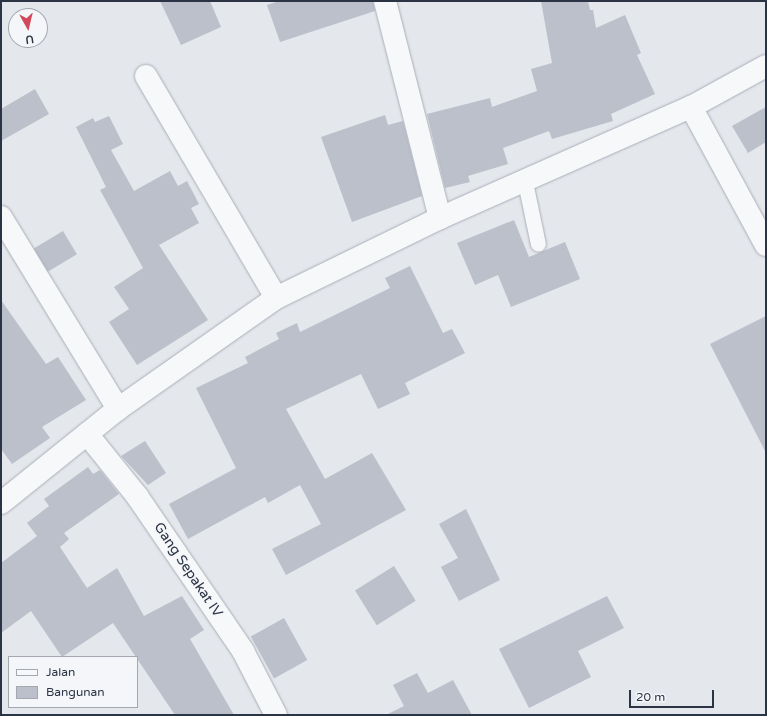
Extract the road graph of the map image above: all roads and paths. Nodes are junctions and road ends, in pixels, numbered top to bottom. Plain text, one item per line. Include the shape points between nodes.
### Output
1 (385, 1) edge
2 (766, 66) edge
3 (146, 76) dead end
4 (691, 107) junction
5 (525, 182) junction
6 (1, 216) edge
7 (440, 218) junction
8 (538, 244) dead end
9 (766, 245) edge
10 (276, 298) junction
11 (118, 409) junction
12 (86, 434) junction
13 (1, 503) edge
14 (276, 715) edge

1 - 7 street
2 - 4 street
3 - 10 street
4 - 5 street
4 - 9 street
5 - 7 street
5 - 8 lane
6 - 11 street
7 - 10 street
10 - 11 street
11 - 12 street
12 - 13 street
12 - 14 street, Gang Sepakat IV via 137,496 243,651

